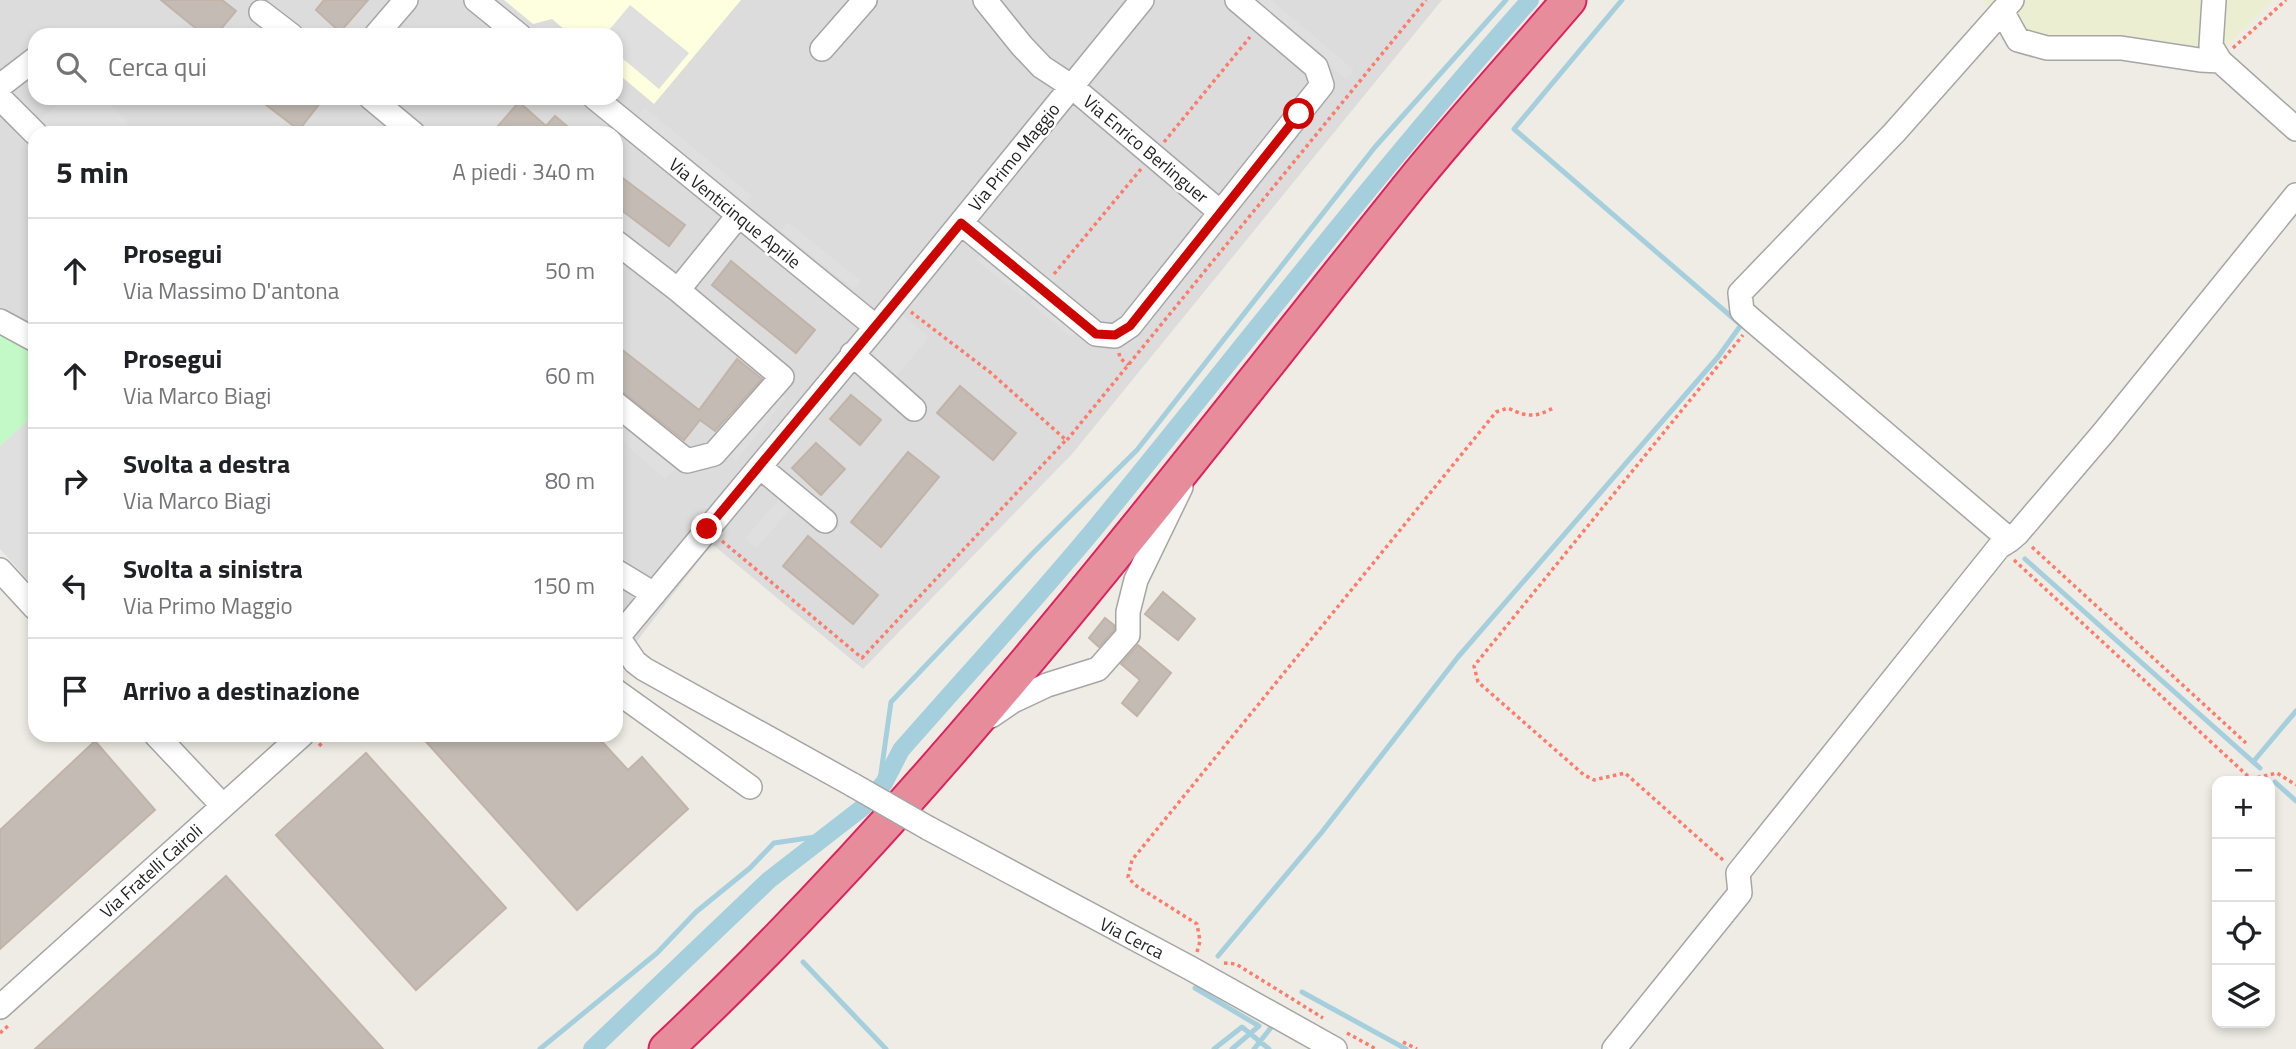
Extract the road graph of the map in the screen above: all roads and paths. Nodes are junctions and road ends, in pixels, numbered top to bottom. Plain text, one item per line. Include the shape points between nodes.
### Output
1 (406, 0) edge
2 (476, 0) edge
3 (865, 0) edge
4 (985, 0) edge
5 (1142, 0) edge
6 (1237, 0) edge
7 (1426, 0) edge
8 (1569, 0) edge
9 (2214, 0) edge
10 (2286, 0) edge
11 (2007, 6) edge
12 (261, 12) dead end
13 (282, 28) edge
14 (382, 28) edge
15 (510, 28) edge
16 (822, 49) dead end
17 (2220, 61) junction
18 (28, 64) edge
19 (0, 86) edge
20 (1071, 86) junction
21 (0, 99) edge
22 (379, 105) edge
23 (603, 105) edge
24 (28, 126) edge
25 (405, 126) edge
26 (2296, 129) edge
27 (2296, 195) edge
28 (1220, 212) junction
29 (738, 216) junction
30 (961, 223) junction
31 (623, 247) edge
32 (678, 290) junction
33 (897, 301) junction
34 (1752, 320) junction
35 (0, 321) edge
36 (876, 327) junction
37 (28, 336) edge
38 (852, 354) junction
39 (1555, 407) dead end
40 (914, 409) dead end
41 (623, 410) edge
42 (1066, 440) junction
43 (1189, 464) junction
44 (760, 467) junction
45 (825, 521) dead end
46 (707, 529) junction
47 (2009, 540) junction
48 (0, 570) edge
49 (623, 575) edge
50 (654, 594) junction
51 (28, 595) edge
52 (623, 630) edge
53 (623, 645) edge
54 (623, 696) edge
55 (965, 733) junction
56 (163, 742) edge
57 (294, 742) edge
58 (2246, 743) dead end
59 (2296, 785) edge
60 (750, 787) dead end
61 (223, 806) junction
62 (1738, 873) junction
63 (1190, 968) junction
64 (0, 1007) edge
65 (1403, 1042) dead end
66 (666, 1049) edge
67 (1335, 1049) edge
68 (1418, 1049) edge
69 (1614, 1049) edge

1 - 14 street
2 - 15 street
3 - 16 street
4 - 20 street, Via Enrico Berlinguer via 1042,67
5 - 20 street, Via Primo Maggio
6 - 28 street via 1316,67 1322,85
7 - 42 path
8 - 43 highway via 1413,182
9 - 17 street via 2211,46
10 - 17 path
11 - 17 street via 2018,40 2047,48 2121,48
11 - 34 street via 1894,133 1740,293 1742,311
12 - 13 street
17 - 26 street
18 - 19 street
20 - 28 street, Via Enrico Berlinguer
20 - 30 street, Via Primo Maggio
21 - 24 street
22 - 25 street
23 - 29 street, Via Venticinque Aprile
27 - 47 street via 2104,432
28 - 30 street via 1130,326 1115,335 1096,334
29 - 32 street
29 - 36 street, Via Venticinque Aprile
30 - 33 street, Via Primo Maggio
31 - 32 street
32 - 41 street via 782,377 714,454 687,461
33 - 36 street, Via Primo Maggio
33 - 42 path via 991,373
34 - 47 street
34 - 62 path via 1474,666 1478,682 1584,775 1594,780 1625,772
35 - 37 street
36 - 38 street, Via Primo Maggio
38 - 40 street
38 - 44 street, Via Primo Maggio
39 - 63 path via 1539,416 1508,408 1496,412 1132,860 1128,877 1135,885 1197,924 1200,941
42 - 46 path via 862,658
43 - 55 highway
43 - 55 street via 1177,499 1136,580 1128,635 1098,669 1013,701
44 - 45 street
44 - 46 street, Via Primo Maggio
46 - 50 street, Via Primo Maggio
47 - 58 path
47 - 59 path via 2251,779 2277,773
47 - 62 street
48 - 51 street
49 - 50 street
50 - 52 street, Via Primo Maggio
53 - 63 street, Via Cerca, bridge via 645,669
54 - 60 street
55 - 66 highway via 808,908
56 - 61 street
57 - 61 street, Via Fratelli Cairoli
61 - 64 street, Via Fratelli Cairoli
62 - 69 street via 1740,894
63 - 67 street, Via Cerca
65 - 68 path

